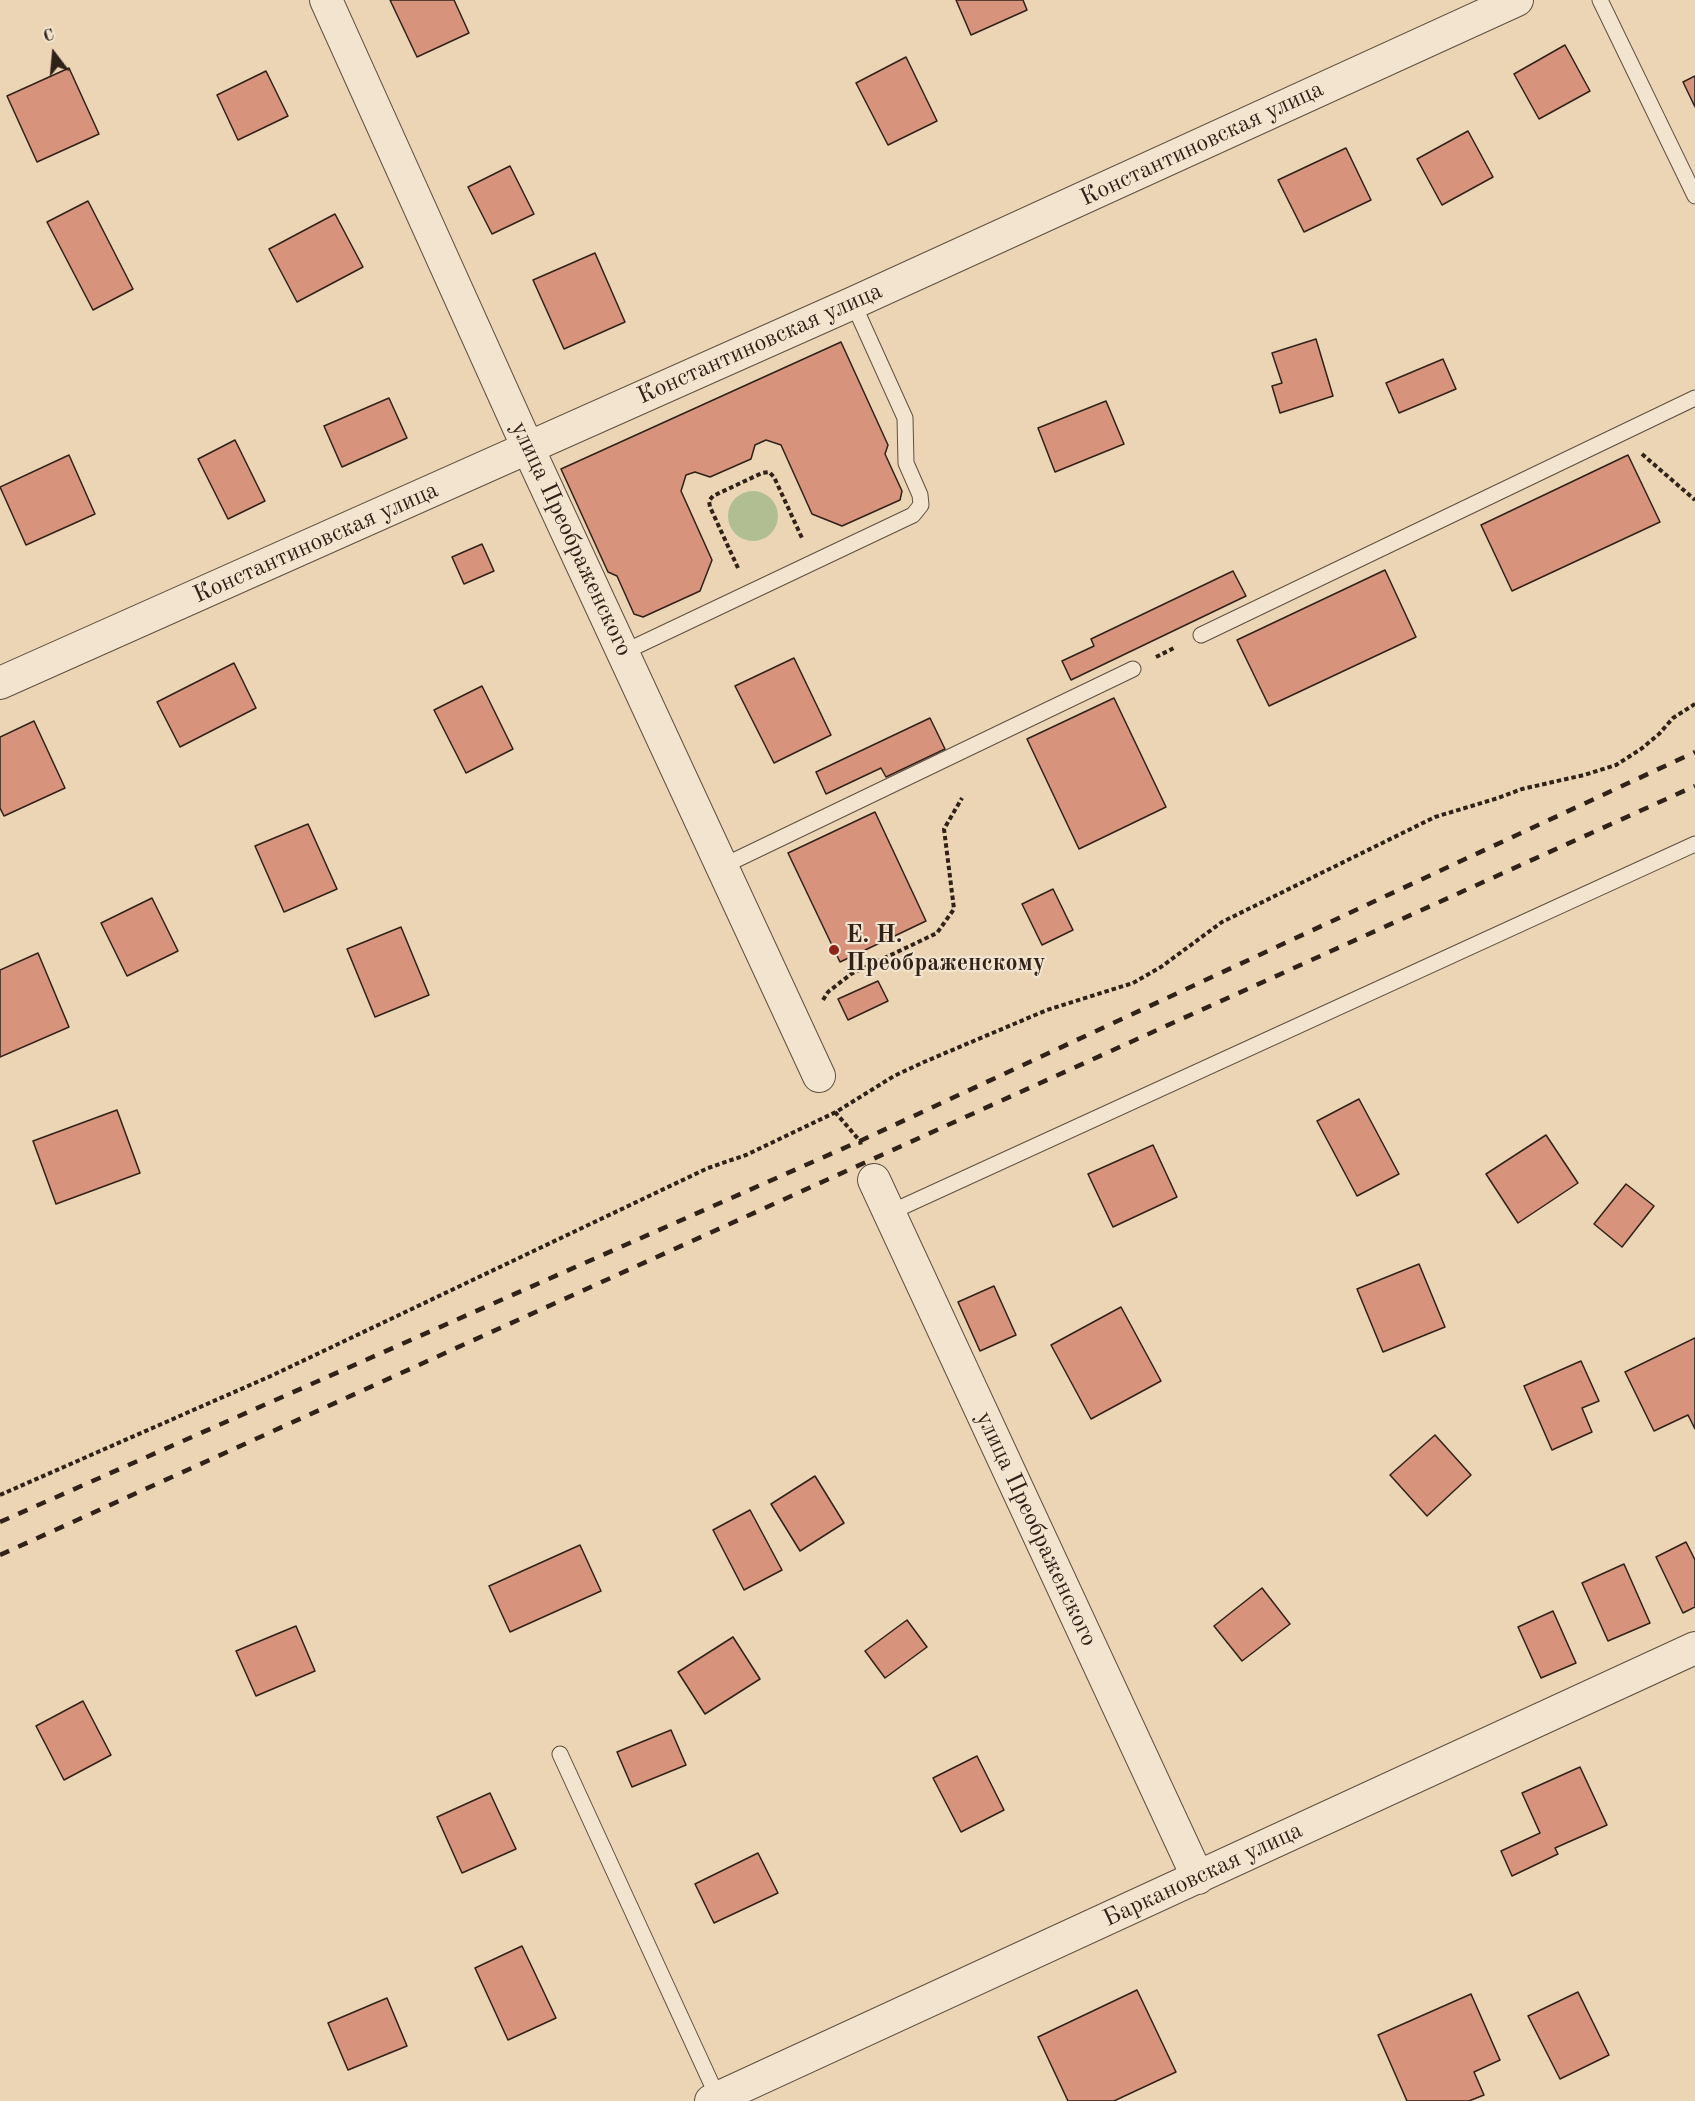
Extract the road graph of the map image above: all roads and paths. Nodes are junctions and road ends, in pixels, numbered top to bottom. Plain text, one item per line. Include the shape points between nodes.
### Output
1 (326, 0) edge
2 (1517, 0) edge
3 (1600, 0) edge
4 (1695, 196) edge
5 (853, 303) junction
6 (1695, 398) edge
7 (1610, 439) junction
8 (528, 448) junction
9 (1695, 500) edge
10 (799, 531) dead end
11 (735, 561) dead end
12 (1202, 635) joint
13 (624, 652) junction
14 (1133, 669) joint
15 (0, 683) edge
16 (1695, 704) edge
17 (962, 798) dead end
18 (1695, 844) edge
19 (723, 866) junction
20 (799, 1031) junction
21 (819, 1076) joint
22 (836, 1112) junction
23 (874, 1180) joint
24 (889, 1213) junction
25 (0, 1495) edge
26 (1695, 1648) edge
27 (560, 1754) dead end
28 (1198, 1878) junction
29 (714, 2100) edge

1 - 8 street, улица Преображенского
2 - 5 street, Константиновская улица
3 - 4 lane
5 - 8 street, Константиновская улица
5 - 13 lane via 905,418 906,463 921,505 913,515
6 - 7 lane
7 - 9 path via 1634,447
7 - 12 lane
8 - 13 street, улица Преображенского
8 - 15 street, Константиновская улица
10 - 11 path via 774,477 769,472 762,473 709,501
12 - 14 path
13 - 19 street, улица Преображенского
14 - 19 lane
16 - 22 path via 1616,765 1435,817 1222,922 1133,983 1047,1010 924,1062
17 - 20 path via 944,829 954,909 937,933 851,974 828,992
18 - 24 lane
19 - 20 street, улица Преображенского
20 - 21 street, улица Преображенского
21 - 22 path
22 - 23 path via 860,1141 865,1164
22 - 25 path via 746,1155 708,1168 282,1371
23 - 24 street, улица Преображенского
24 - 28 street, улица Преображенского
26 - 28 street, Баркановская улица
27 - 29 lane
28 - 29 street, Баркановская улица

